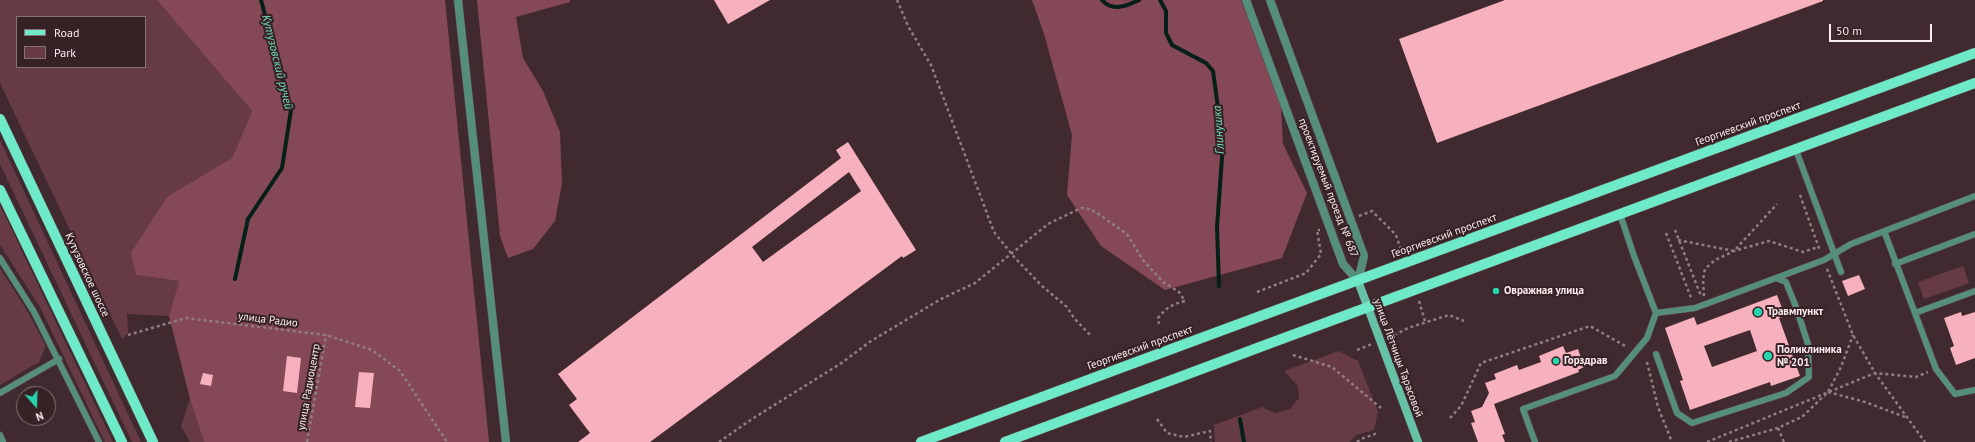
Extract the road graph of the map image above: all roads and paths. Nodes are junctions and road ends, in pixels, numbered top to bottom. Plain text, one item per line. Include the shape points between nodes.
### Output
1 (458, 0) edge
2 (897, 0) edge
3 (1246, 0) edge
4 (1270, 0) edge
5 (1975, 53) edge
6 (1975, 83) edge
7 (0, 119) edge
8 (1796, 150) junction
9 (0, 190) edge
10 (1800, 195) dead end
11 (1975, 197) edge
12 (1777, 204) dead end
13 (1620, 214) junction
14 (1675, 230) dead end
15 (1884, 232) junction
16 (1666, 233) dead end
17 (1975, 234) edge
18 (1678, 240) junction
19 (1829, 240) junction
20 (1818, 247) junction
21 (1734, 251) junction
22 (1012, 254) junction
23 (1834, 254) junction
24 (0, 258) edge
25 (1824, 260) junction
26 (1895, 264) junction
27 (1841, 272) dead end
28 (1776, 278) junction
29 (1358, 281) junction
30 (1696, 284) dead end
31 (1688, 287) dead end
32 (1975, 291) edge
33 (1704, 304) junction
34 (1368, 307) junction
35 (1656, 313) junction
36 (1915, 313) junction
37 (1464, 320) dead end
38 (1159, 324) dead end
39 (128, 335) dead end
40 (326, 335) junction
41 (1854, 335) junction
42 (1091, 336) dead end
43 (1380, 341) junction
44 (1357, 350) dead end
45 (1635, 352) junction
46 (1656, 354) dead end
47 (1294, 355) dead end
48 (59, 359) junction
49 (1936, 369) junction
50 (1875, 373) junction
51 (1975, 390) edge
52 (0, 392) edge
53 (1828, 392) junction
54 (1380, 408) dead end
55 (1906, 417) junction
56 (1450, 418) dead end
57 (1157, 419) dead end
58 (1778, 428) junction
59 (1378, 433) dead end
60 (0, 435) edge
61 (3, 442) edge
62 (99, 442) edge
63 (122, 442) edge
64 (153, 442) edge
65 (307, 442) edge
66 (447, 442) edge
67 (506, 442) edge
68 (719, 442) edge
69 (921, 442) edge
70 (1005, 442) edge
71 (1211, 442) edge
72 (1357, 442) edge
73 (1418, 442) edge
74 (1535, 442) edge
75 (1672, 442) edge
76 (1707, 442) edge
77 (1729, 442) edge
78 (1784, 442) edge
79 (1925, 442) edge

1 - 67 street
2 - 22 path via 908,26 932,64 994,232
3 - 29 street, проектируемый проезд № 687 via 1343,264
4 - 29 street, проектируемый проезд № 687 via 1364,256
5 - 29 main road, Георгиевский проспект
6 - 8 main road
7 - 64 main road, Кутузовское шоссе
8 - 13 main road
8 - 19 lane
9 - 63 main road
10 - 20 path
11 - 15 lane
12 - 21 path
13 - 34 main road
13 - 35 lane
14 - 18 path
15 - 23 lane via 1851,244
15 - 26 lane
16 - 31 path
17 - 26 lane
18 - 21 path
18 - 30 path
19 - 20 path
19 - 23 lane
20 - 21 path via 1803,252 1769,240
20 - 25 path
21 - 33 path via 1715,260 1705,269
22 - 38 path via 1048,224 1081,208 1089,209 1127,234 1143,260 1163,282 1179,292 1185,301 1166,308 1158,318
22 - 42 path via 1042,286 1067,307
22 - 68 path via 975,283 941,299 871,341 840,364
23 - 25 lane
23 - 27 lane
24 - 48 lane via 34,312
25 - 28 lane
25 - 41 path
26 - 36 lane
28 - 33 lane
28 - 46 lane via 1786,282 1808,344 1809,377 1786,393 1692,423 1678,413
29 - 34 main road, улица Лётчицы Тарасовой
29 - 69 main road, Георгиевский проспект, bridge
32 - 36 lane
33 - 35 lane via 1695,308
34 - 43 main road, улица Лётчицы Тарасовой
34 - 70 main road, bridge
35 - 45 lane via 1647,338
36 - 49 lane
37 - 43 path via 1449,315 1408,328
39 - 40 path, улица Радио via 186,318
40 - 65 path, улица Радиоцентр
40 - 66 path, улица Радио via 372,350 400,371
41 - 50 path
41 - 53 path
43 - 44 path
43 - 73 main road, улица Лётчицы Тарасовой
45 - 56 path via 1590,326 1481,363 1461,406
45 - 74 lane via 1615,376 1523,409
45 - 75 path via 1646,358 1658,407
47 - 54 path via 1332,367
48 - 52 lane
48 - 62 lane
49 - 50 path via 1916,377
49 - 51 lane via 1955,394
50 - 53 path
50 - 55 path
53 - 55 path
53 - 58 path via 1802,417
53 - 76 path
55 - 79 path
57 - 71 path via 1166,433 1184,437 1210,431
58 - 77 path
58 - 78 path
59 - 72 path via 1361,438
60 - 61 lane

